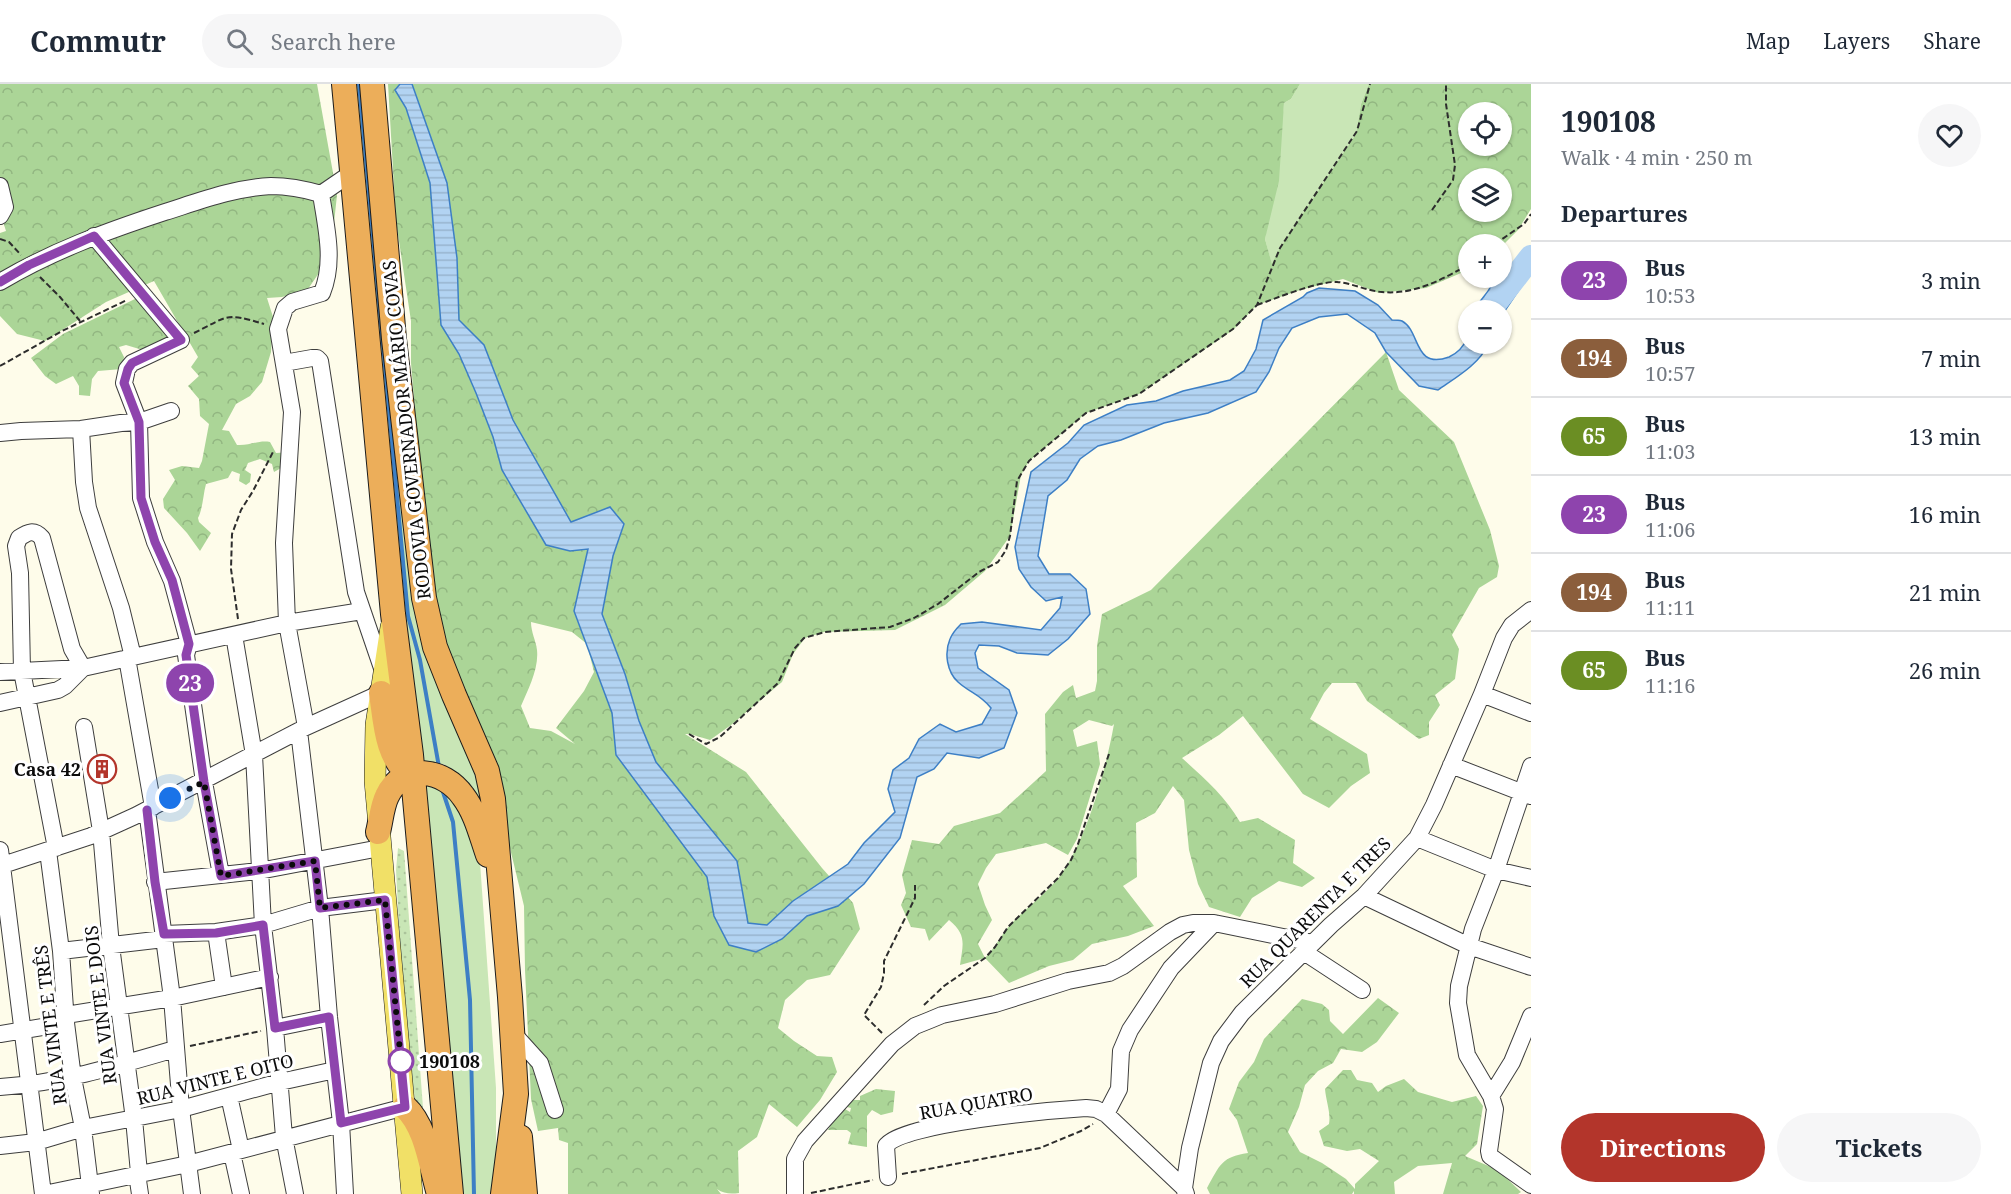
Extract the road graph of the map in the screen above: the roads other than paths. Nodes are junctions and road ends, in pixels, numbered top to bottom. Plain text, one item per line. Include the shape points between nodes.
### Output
1 (344, 84) edge
2 (372, 84) edge
3 (353, 172) junction
4 (0, 186) edge
5 (321, 194) junction
6 (0, 216) edge
7 (94, 236) junction
8 (0, 282) edge
9 (284, 363) junction
10 (171, 411) dead end
11 (139, 422) junction
12 (81, 429) junction
13 (0, 433) edge
14 (362, 610) junction
15 (1531, 610) edge
16 (393, 614) junction
17 (287, 623) junction
18 (234, 635) junction
19 (189, 644) junction
20 (130, 657) junction
21 (83, 668) junction
22 (22, 671) junction
23 (0, 672) edge
24 (382, 682) junction
25 (1482, 694) junction
26 (27, 696) junction
27 (0, 703) edge
28 (344, 709) junction
29 (1531, 713) edge
30 (376, 725) junction
31 (84, 727) dead end
32 (302, 729) junction
33 (254, 755) junction
34 (1451, 765) junction
35 (1531, 766) edge
36 (412, 775) junction
37 (204, 782) junction
38 (1526, 794) edge
39 (150, 808) junction
40 (101, 831) junction
41 (1417, 838) junction
42 (379, 840) junction
43 (52, 849) junction
44 (1, 860) edge
45 (315, 861) junction
46 (1496, 870) junction
47 (259, 871) junction
48 (221, 876) junction
49 (1531, 878) edge
50 (155, 882) junction
51 (501, 895) junction
52 (1364, 896) junction
53 (385, 900) junction
54 (320, 908) junction
55 (1214, 922) junction
56 (263, 925) junction
57 (216, 933) junction
58 (164, 937) junction
59 (111, 946) junction
60 (1468, 946) junction
61 (1308, 948) junction
62 (61, 951) junction
63 (1531, 967) edge
64 (270, 977) junction
65 (225, 987) junction
66 (1362, 990) dead end
67 (172, 998) junction
68 (118, 1007) junction
69 (1531, 1016) edge
70 (329, 1017) junction
71 (66, 1019) junction
72 (275, 1028) junction
73 (24, 1029) junction
74 (512, 1032) junction
75 (0, 1034) edge
76 (175, 1049) junction
77 (126, 1064) junction
78 (335, 1070) junction
79 (73, 1078) junction
80 (280, 1082) junction
81 (30, 1085) junction
82 (0, 1088) edge
83 (516, 1094) junction
84 (229, 1096) junction
85 (1491, 1096) junction
86 (405, 1107) junction
87 (181, 1109) junction
88 (555, 1110) dead end
89 (1106, 1114) junction
90 (134, 1119) junction
91 (341, 1123) junction
92 (83, 1128) junction
93 (284, 1137) junction
94 (36, 1142) junction
95 (0, 1146) edge
96 (236, 1151) junction
97 (188, 1164) junction
98 (138, 1174) junction
99 (888, 1177) road end
100 (1531, 1185) edge
101 (90, 1190) edge
102 (1185, 1191) edge
103 (44, 1194) edge
104 (140, 1194) edge
105 (192, 1194) edge
106 (241, 1194) edge
107 (294, 1194) edge
108 (345, 1194) edge
109 (412, 1194) edge
110 (439, 1194) edge
111 (451, 1194) edge
112 (503, 1194) edge
113 (525, 1194) edge
114 (795, 1194) edge

1 - 3 highway, RODOVIA GOVERNADOR MÁRIO COVAS
2 - 51 highway, RODOVIA GOVERNADOR MÁRIO COVAS via 394,339 424,598 435,646 487,771
3 - 5 street
3 - 16 highway, RODOVIA GOVERNADOR MÁRIO COVAS
4 - 6 street via 5,207
5 - 7 street via 288,186 221,193
5 - 9 street via 329,254 325,285 322,292 285,308 278,329
7 - 8 street
7 - 11 street via 181,340 138,360 128,369 124,387
9 - 14 street via 312,358 320,361
9 - 17 street via 292,412 284,543
10 - 11 street
11 - 12 street
11 - 19 street via 141,491 146,517 172,580
12 - 13 street
12 - 20 street via 88,508 126,624
14 - 17 street
14 - 24 street
15 - 25 street, RUA QUARENTA E TRES via 1512,625 1504,638
16 - 24 main road
16 - 36 highway, RODOVIA GOVERNADOR MÁRIO COVAS
17 - 18 street
17 - 32 street
18 - 19 street
18 - 33 street
19 - 20 street
19 - 37 street via 186,655
20 - 21 street
20 - 39 street
21 - 22 street
21 - 22 street, RUA VINTE E TRÊS via 72,649 44,544 33,532 19,538 16,546
21 - 26 street via 65,686
22 - 23 street
22 - 26 street, RUA VINTE E TRÊS
24 - 28 street
24 - 30 main road
24 - 36 highway via 386,726 394,756 403,770
25 - 29 street
25 - 34 street, RUA QUARENTA E TRES
26 - 27 street
26 - 43 street, RUA VINTE E TRÊS
28 - 30 street via 364,714
28 - 32 street
30 - 42 main road
31 - 40 street, RUA VINTE E DOIS
32 - 33 street
32 - 45 street
33 - 37 street
33 - 47 street
34 - 38 street
34 - 41 street, RUA QUARENTA E TRES
35 - 38 street
36 - 42 highway via 398,781 387,796
36 - 51 highway via 428,772 441,776 463,796 476,818
36 - 111 highway, RODOVIA GOVERNADOR MÁRIO COVAS
37 - 39 street
37 - 48 street
38 - 46 street
39 - 40 street
39 - 50 street
40 - 43 street
40 - 59 street, RUA VINTE E DOIS
41 - 46 street
41 - 52 street, RUA QUARENTA E TRES
42 - 45 street
42 - 53 main road
43 - 44 street
43 - 62 street, RUA VINTE E TRÊS
44 - 73 street
45 - 47 street
45 - 54 street
46 - 49 street
46 - 60 street
47 - 48 street
47 - 56 street
48 - 50 street
50 - 58 street
51 - 74 highway, RODOVIA GOVERNADOR MÁRIO COVAS
52 - 60 street
52 - 61 street, RUA QUARENTA E TRES
53 - 54 street
53 - 86 main road
54 - 56 street
54 - 70 street
55 - 61 street
55 - 89 street via 1171,968 1130,1029 1121,1051 1119,1089
55 - 114 street via 1183,925 1109,973 1045,987 915,1026 892,1044 797,1152
56 - 57 street
56 - 64 street
57 - 58 street
57 - 65 street
58 - 59 street
58 - 67 street
59 - 62 street
59 - 68 street, RUA VINTE E DOIS
60 - 63 street
60 - 85 street via 1459,986 1460,1020 1467,1055
61 - 66 street
61 - 102 street, RUA QUARENTA E TRES via 1242,1013 1221,1041 1211,1063 1190,1148
62 - 71 street, RUA VINTE E TRÊS
64 - 65 street
64 - 72 street
65 - 67 street
67 - 68 street
67 - 76 street
68 - 71 street
68 - 77 street, RUA VINTE E DOIS
69 - 85 street via 1512,1062
70 - 72 street
70 - 78 street
71 - 73 street
71 - 79 street, RUA VINTE E TRÊS
72 - 80 street
73 - 75 street
73 - 81 street
74 - 83 highway, RODOVIA GOVERNADOR MÁRIO COVAS
74 - 88 street via 540,1063
76 - 77 street
76 - 87 street
77 - 79 street
77 - 90 street, RUA VINTE E DOIS
78 - 80 street, RUA VINTE E OITO
78 - 91 street
79 - 81 street
79 - 92 street, RUA VINTE E TRÊS
80 - 84 street, RUA VINTE E OITO
80 - 93 street
81 - 82 street
81 - 94 street
83 - 112 highway, RODOVIA GOVERNADOR MÁRIO COVAS
83 - 113 highway
84 - 87 street, RUA VINTE E OITO
84 - 96 street
85 - 100 street via 1495,1109 1490,1156
86 - 91 street
86 - 109 main road
86 - 110 highway via 419,1126
87 - 90 street, RUA VINTE E OITO
87 - 97 street
89 - 99 street, RUA QUATRO via 1086,1108 1021,1112 922,1130 888,1142
89 - 102 street
90 - 92 street, RUA VINTE E OITO
90 - 98 street, RUA VINTE E DOIS
91 - 93 street
91 - 108 street
92 - 94 street, RUA VINTE E OITO
92 - 101 street, RUA VINTE E TRÊS
93 - 96 street
93 - 107 street
94 - 95 street, RUA VINTE E OITO
94 - 103 street
96 - 97 street
96 - 106 street
97 - 98 street
97 - 105 street
98 - 101 street
98 - 104 street, RUA VINTE E DOIS
101 - 103 street

